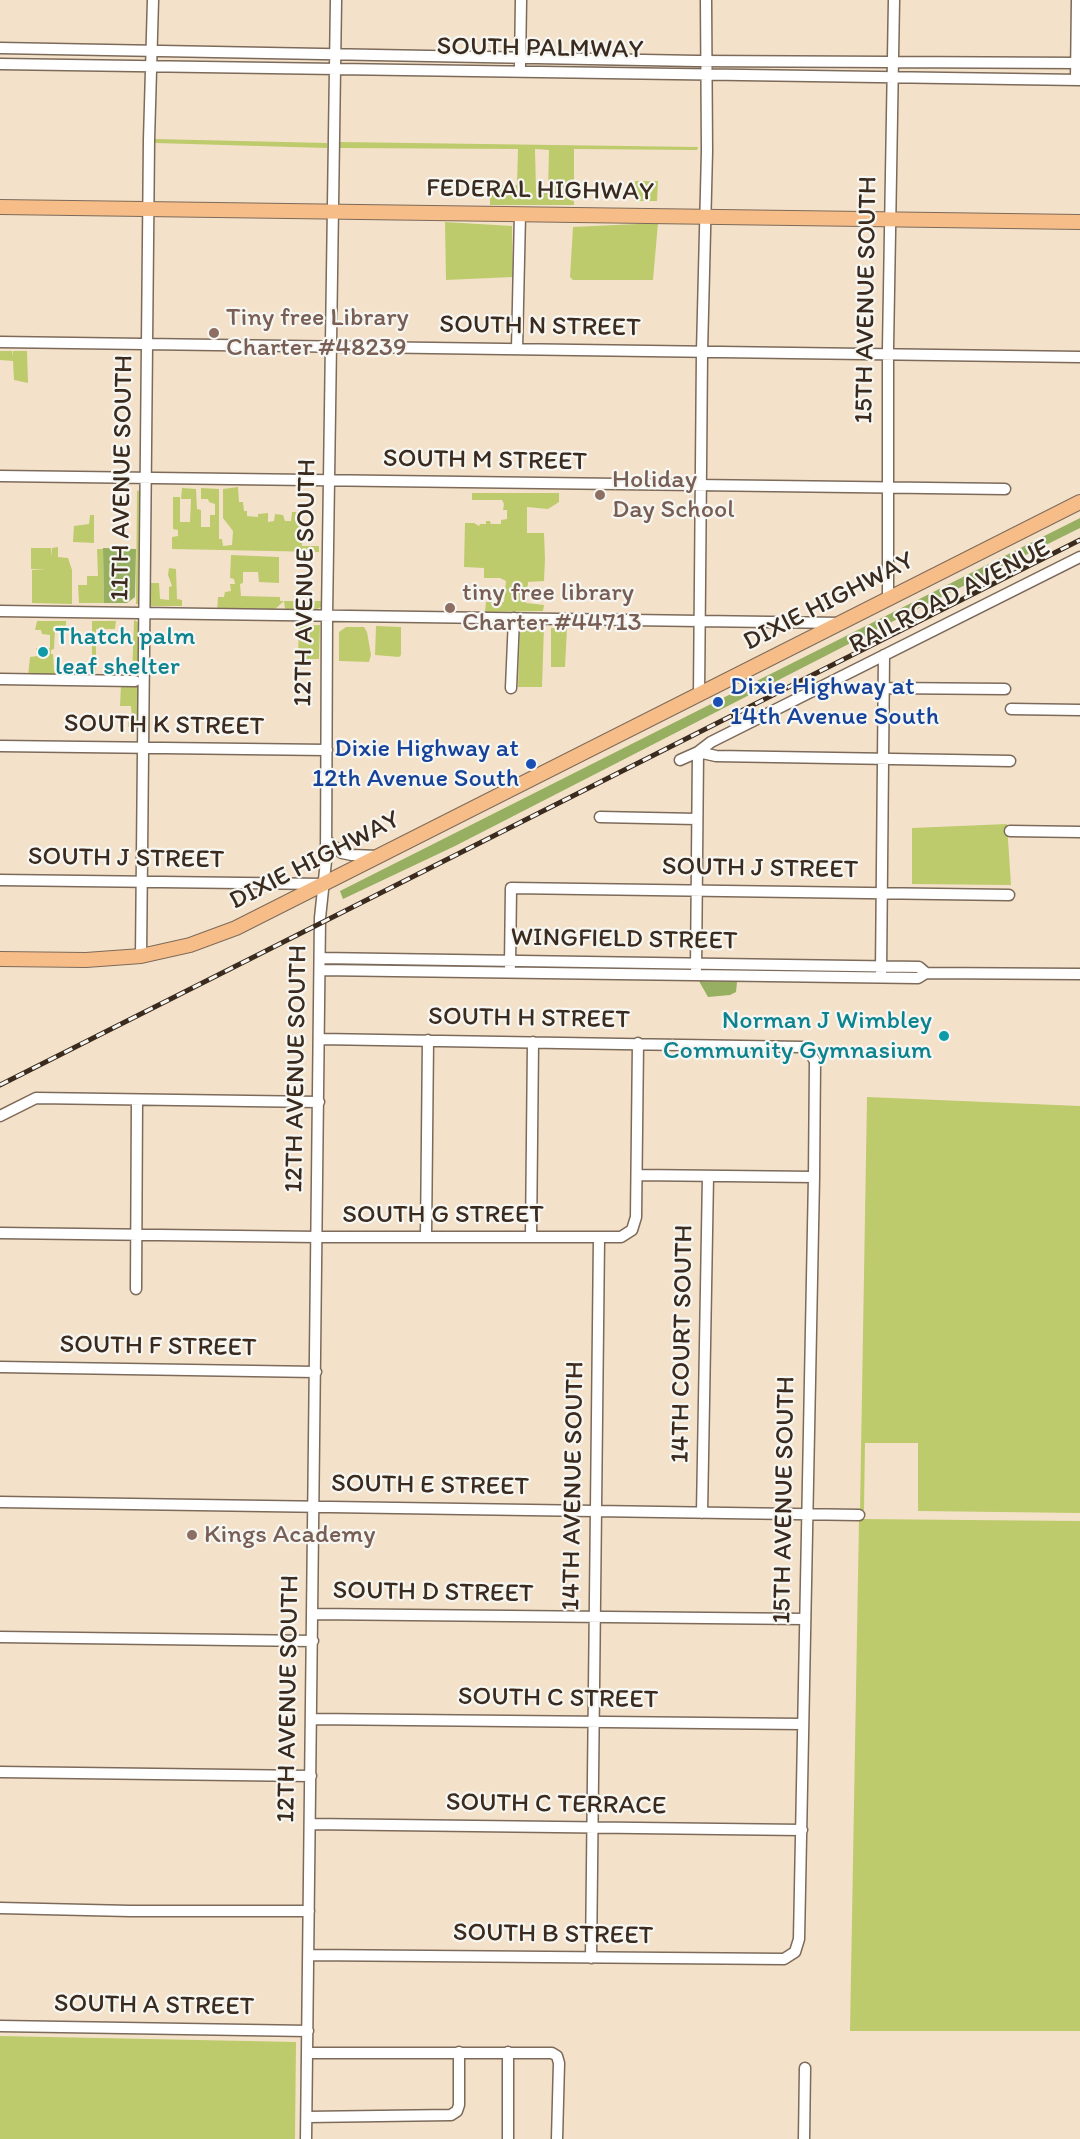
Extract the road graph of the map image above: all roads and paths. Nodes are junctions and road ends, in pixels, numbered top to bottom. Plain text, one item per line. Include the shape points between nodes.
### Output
1 (153, 0) edge
2 (336, 0) edge
3 (521, 0) edge
4 (706, 0) edge
5 (894, 0) edge
6 (1077, 0) edge
7 (0, 48) edge
8 (152, 51) junction
9 (335, 53) junction
10 (520, 58) junction
11 (707, 60) junction
12 (892, 62) junction
13 (1078, 63) edge
14 (0, 64) edge
15 (152, 65) junction
16 (335, 68) junction
17 (520, 72) junction
18 (707, 73) junction
19 (892, 77) junction
20 (1078, 80) edge
21 (0, 207) edge
22 (149, 209) junction
23 (334, 212) junction
24 (520, 214) junction
25 (705, 217) junction
26 (890, 220) junction
27 (1080, 222) edge
28 (0, 342) edge
29 (148, 344) junction
30 (332, 346) junction
31 (517, 349) junction
32 (702, 352) junction
33 (888, 354) junction
34 (1080, 357) edge
35 (0, 476) edge
36 (146, 478) junction
37 (329, 481) junction
38 (701, 486) junction
39 (887, 488) junction
40 (1005, 489) dead end
41 (1080, 502) edge
42 (1080, 556) edge
43 (888, 600) junction
44 (0, 611) edge
45 (144, 613) junction
46 (327, 616) junction
47 (514, 618) junction
48 (699, 621) junction
49 (840, 623) junction
50 (884, 655) junction
51 (0, 679) edge
52 (135, 681) dead end
53 (512, 688) dead end
54 (884, 688) junction
55 (1005, 689) dead end
56 (699, 695) junction
57 (1011, 709) dead end
58 (1080, 710) edge
59 (0, 746) edge
60 (142, 748) junction
61 (327, 750) junction
62 (698, 752) junction
63 (883, 758) junction
64 (680, 760) dead end
65 (1010, 761) dead end
66 (600, 817) dead end
67 (697, 819) junction
68 (1010, 831) dead end
69 (1080, 832) edge
70 (326, 840) junction
71 (378, 856) junction
72 (0, 880) edge
73 (141, 881) junction
74 (323, 884) junction
75 (696, 890) junction
76 (882, 893) junction
77 (1009, 895) dead end
78 (141, 956) junction
79 (320, 958) junction
80 (0, 959) edge
81 (510, 960) junction
82 (558, 961) junction
83 (696, 963) junction
84 (320, 970) junction
85 (881, 972) junction
86 (510, 973) junction
87 (557, 974) junction
88 (1080, 974) edge
89 (696, 975) junction
90 (320, 1039) junction
91 (428, 1040) junction
92 (533, 1042) junction
93 (638, 1043) junction
94 (807, 1050) joint
95 (137, 1100) junction
96 (319, 1102) junction
97 (0, 1116) edge
98 (637, 1175) junction
99 (708, 1176) junction
100 (814, 1177) junction
101 (0, 1233) edge
102 (136, 1234) junction
103 (426, 1236) junction
104 (318, 1237) junction
105 (531, 1237) junction
106 (599, 1238) junction
107 (136, 1289) dead end
108 (0, 1368) edge
109 (316, 1372) junction
110 (0, 1502) edge
111 (314, 1507) junction
112 (596, 1512) junction
113 (702, 1513) junction
114 (807, 1514) junction
115 (859, 1515) dead end
116 (313, 1614) junction
117 (595, 1617) junction
118 (805, 1619) junction
119 (0, 1637) edge
120 (313, 1641) junction
121 (312, 1719) junction
122 (594, 1722) junction
123 (803, 1725) junction
124 (0, 1772) edge
125 (311, 1776) junction
126 (310, 1824) junction
127 (592, 1828) junction
128 (801, 1830) junction
129 (0, 1908) edge
130 (309, 1911) junction
131 (795, 1952) joint
132 (309, 1955) junction
133 (591, 1958) junction
134 (0, 2026) edge
135 (308, 2031) junction
136 (459, 2052) junction
137 (508, 2052) junction
138 (307, 2053) junction
139 (805, 2068) dead end
140 (306, 2117) junction
141 (306, 2139) edge
142 (508, 2139) edge
143 (557, 2139) edge
144 (804, 2139) edge

1 - 8 street, 11TH AVENUE SOUTH
2 - 9 street, 12TH AVENUE SOUTH
3 - 10 street
4 - 11 street
5 - 12 street, 15TH AVENUE SOUTH
6 - 13 street
7 - 8 street, SOUTH PALMWAY
8 - 9 street, SOUTH PALMWAY
8 - 15 street, 11TH AVENUE SOUTH
9 - 10 street, SOUTH PALMWAY
9 - 16 street, 12TH AVENUE SOUTH
10 - 11 street, SOUTH PALMWAY
10 - 17 street
11 - 12 street, SOUTH PALMWAY
11 - 18 street
12 - 13 street, SOUTH PALMWAY
12 - 19 street, 15TH AVENUE SOUTH
13 - 20 street
14 - 15 street, SOUTH PALMWAY
15 - 16 street, SOUTH PALMWAY
15 - 22 street, 11TH AVENUE SOUTH
16 - 17 street, SOUTH PALMWAY
16 - 23 street, 12TH AVENUE SOUTH
17 - 18 street, SOUTH PALMWAY
18 - 19 street, SOUTH PALMWAY
18 - 25 street
19 - 20 street, SOUTH PALMWAY
19 - 26 street, 15TH AVENUE SOUTH
21 - 22 main road, FEDERAL HIGHWAY
22 - 23 main road, FEDERAL HIGHWAY
22 - 29 street, 11TH AVENUE SOUTH
23 - 24 main road, FEDERAL HIGHWAY
23 - 30 street, 12TH AVENUE SOUTH
24 - 25 main road, FEDERAL HIGHWAY
24 - 31 street
25 - 26 main road, FEDERAL HIGHWAY
25 - 32 street
26 - 27 main road, FEDERAL HIGHWAY
26 - 33 street, 15TH AVENUE SOUTH
28 - 29 street, SOUTH N STREET
29 - 30 street, SOUTH N STREET
29 - 36 street, 11TH AVENUE SOUTH
30 - 31 street, SOUTH N STREET
30 - 37 street, 12TH AVENUE SOUTH
31 - 32 street, SOUTH N STREET
32 - 33 street, SOUTH N STREET
32 - 38 street
33 - 34 street, SOUTH N STREET
33 - 39 street, 15TH AVENUE SOUTH
35 - 36 street, SOUTH M STREET
36 - 37 street, SOUTH M STREET
36 - 45 street, 11TH AVENUE SOUTH
37 - 38 street, SOUTH M STREET
37 - 46 street, 12TH AVENUE SOUTH
38 - 39 street, SOUTH M STREET
38 - 48 street
39 - 40 street, SOUTH M STREET
39 - 43 street, 15TH AVENUE SOUTH
41 - 43 main road, DIXIE HIGHWAY
42 - 50 street, RAILROAD AVENUE
43 - 49 main road, DIXIE HIGHWAY
44 - 45 street
45 - 46 street
45 - 60 street, 11TH AVENUE SOUTH
46 - 47 street
46 - 61 street, 12TH AVENUE SOUTH
47 - 48 street
47 - 53 street
48 - 49 street
48 - 56 street
49 - 56 main road, DIXIE HIGHWAY
50 - 54 street
50 - 62 street, RAILROAD AVENUE
51 - 52 street
54 - 55 street
54 - 63 street
56 - 71 main road, DIXIE HIGHWAY
57 - 58 street
59 - 60 street, SOUTH K STREET
60 - 61 street, SOUTH K STREET
60 - 73 street, 11TH AVENUE SOUTH
61 - 70 street, 12TH AVENUE SOUTH
62 - 63 street via 716,756
62 - 64 street, RAILROAD AVENUE
62 - 67 street
63 - 65 street
63 - 76 street
66 - 67 street
67 - 75 street
68 - 69 street
70 - 71 street via 342,853
70 - 74 street, 12TH AVENUE SOUTH
71 - 74 main road, DIXIE HIGHWAY
72 - 73 street, SOUTH J STREET
73 - 74 street, SOUTH J STREET
73 - 78 street, 11TH AVENUE SOUTH
74 - 78 main road, DIXIE HIGHWAY via 219,935
74 - 79 street, 12TH AVENUE SOUTH
75 - 76 street, SOUTH J STREET
75 - 81 street, SOUTH J STREET via 511,888
75 - 83 street
76 - 77 street, SOUTH J STREET
76 - 85 street
78 - 80 main road, DIXIE HIGHWAY
79 - 81 street, WINGFIELD STREET
79 - 84 street, 12TH AVENUE SOUTH
81 - 82 street, WINGFIELD STREET
81 - 86 street
82 - 83 street, WINGFIELD STREET
82 - 87 street
83 - 85 street, WINGFIELD STREET
83 - 89 street
84 - 86 street, WINGFIELD STREET
84 - 90 street, 12TH AVENUE SOUTH
85 - 88 street, WINGFIELD STREET via 918,978 926,973
85 - 89 street, WINGFIELD STREET
86 - 87 street, WINGFIELD STREET
87 - 89 street, WINGFIELD STREET
90 - 91 street, SOUTH H STREET
90 - 96 street, 12TH AVENUE SOUTH
91 - 92 street, SOUTH H STREET
91 - 103 street
92 - 93 street, SOUTH H STREET
92 - 105 street
93 - 94 street, SOUTH H STREET via 795,1045
93 - 98 street
94 - 100 street, 15TH AVENUE SOUTH via 815,1061
95 - 96 street
95 - 97 street via 36,1098
95 - 102 street
96 - 104 street, 12TH AVENUE SOUTH
98 - 99 street
98 - 106 street via 632,1230 621,1237
99 - 100 street
99 - 113 street, 14TH COURT SOUTH
100 - 114 street, 15TH AVENUE SOUTH
101 - 102 street, SOUTH G STREET
102 - 104 street, SOUTH G STREET
102 - 107 street
103 - 104 street, SOUTH G STREET
103 - 105 street, SOUTH G STREET
104 - 109 street, 12TH AVENUE SOUTH
105 - 106 street, SOUTH G STREET
106 - 112 street, 14TH AVENUE SOUTH
108 - 109 street, SOUTH F STREET
109 - 111 street, 12TH AVENUE SOUTH
110 - 111 street, SOUTH E STREET
111 - 112 street, SOUTH E STREET
111 - 116 street, 12TH AVENUE SOUTH
112 - 113 street, SOUTH E STREET
112 - 117 street, 14TH AVENUE SOUTH
113 - 114 street, SOUTH E STREET
114 - 115 street, SOUTH E STREET
114 - 118 street, 15TH AVENUE SOUTH
116 - 117 street, SOUTH D STREET
116 - 120 street, 12TH AVENUE SOUTH
117 - 118 street, SOUTH D STREET
117 - 122 street, 14TH AVENUE SOUTH
118 - 123 street, 15TH AVENUE SOUTH
119 - 120 street
120 - 121 street, 12TH AVENUE SOUTH
121 - 122 street, SOUTH C STREET
121 - 125 street, 12TH AVENUE SOUTH
122 - 123 street, SOUTH C STREET
122 - 127 street, 14TH AVENUE SOUTH
123 - 128 street, 15TH AVENUE SOUTH
124 - 125 street
125 - 126 street, 12TH AVENUE SOUTH
126 - 127 street, SOUTH C TERRACE
126 - 130 street, 12TH AVENUE SOUTH
127 - 128 street, SOUTH C TERRACE
127 - 133 street, 14TH AVENUE SOUTH
128 - 131 street, 15TH AVENUE SOUTH via 800,1940
129 - 130 street
130 - 132 street, 12TH AVENUE SOUTH
131 - 133 street, SOUTH B STREET via 784,1959
132 - 133 street, SOUTH B STREET
132 - 135 street, 12TH AVENUE SOUTH
134 - 135 street, SOUTH A STREET
135 - 138 street, 12TH AVENUE SOUTH
136 - 137 street
136 - 138 street
136 - 140 street via 459,2105 451,2115
137 - 142 street
137 - 143 street via 557,2056
138 - 140 street, 12TH AVENUE SOUTH
139 - 144 street
140 - 141 street, 12TH AVENUE SOUTH

